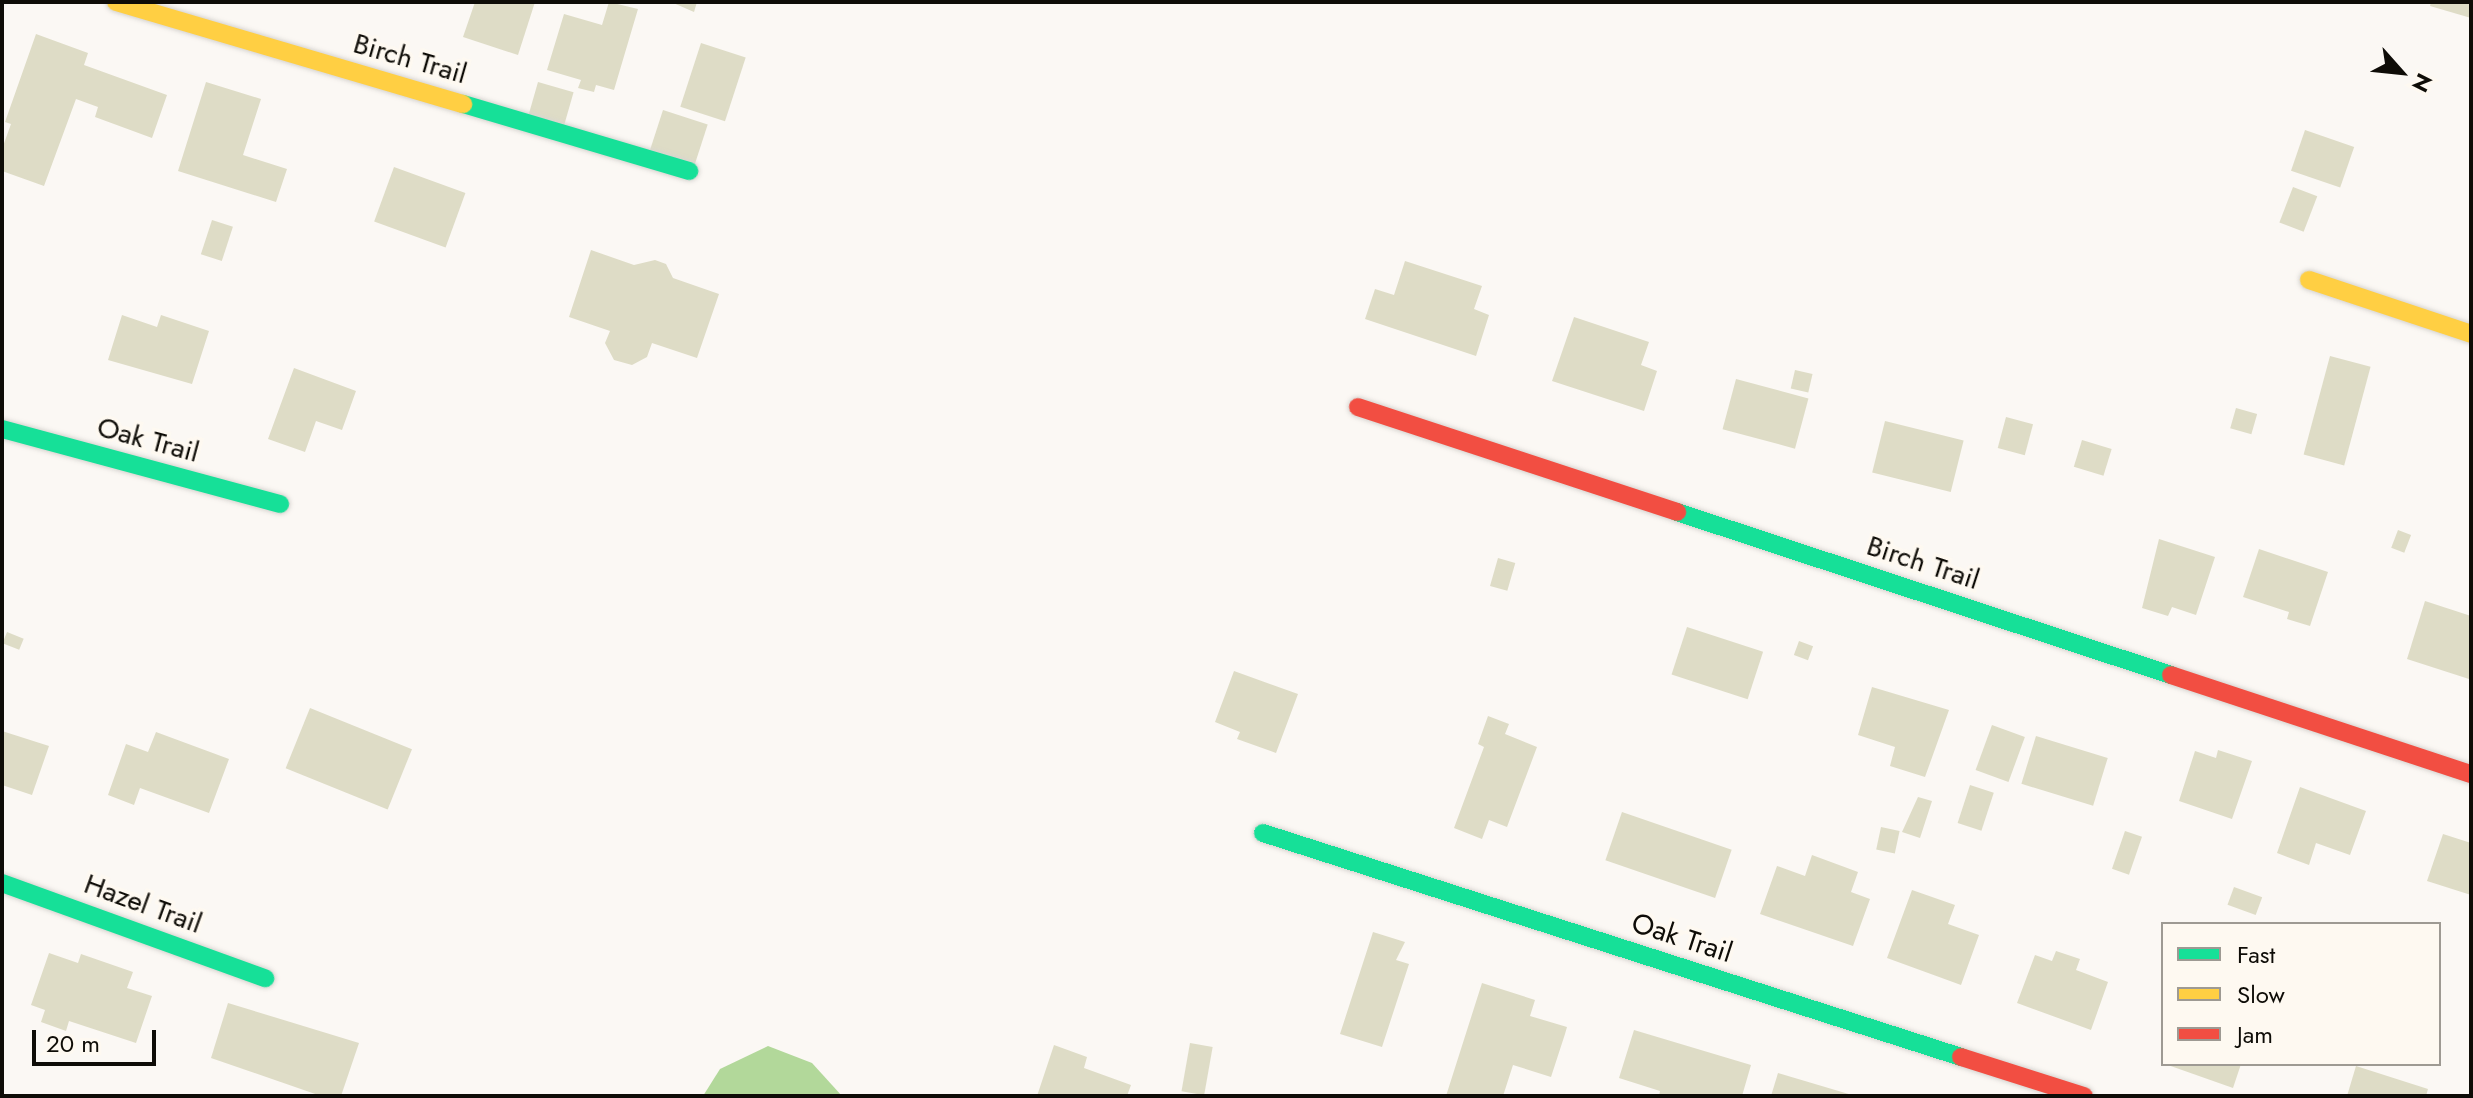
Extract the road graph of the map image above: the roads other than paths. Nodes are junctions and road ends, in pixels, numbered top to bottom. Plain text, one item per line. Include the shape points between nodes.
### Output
1 (116, 2) edge
2 (689, 171) dead end
3 (2309, 280) dead end
4 (2471, 334) edge
5 (1358, 407) dead end
6 (2, 429) edge
7 (280, 504) dead end
8 (2471, 774) edge
9 (1263, 833) dead end
10 (2, 883) edge
11 (265, 978) dead end
12 (2084, 1096) edge

1 - 2 street, Birch Trail
3 - 4 street
5 - 8 street, Birch Trail
6 - 7 street, Oak Trail
9 - 12 street, Oak Trail
10 - 11 street, Hazel Trail

